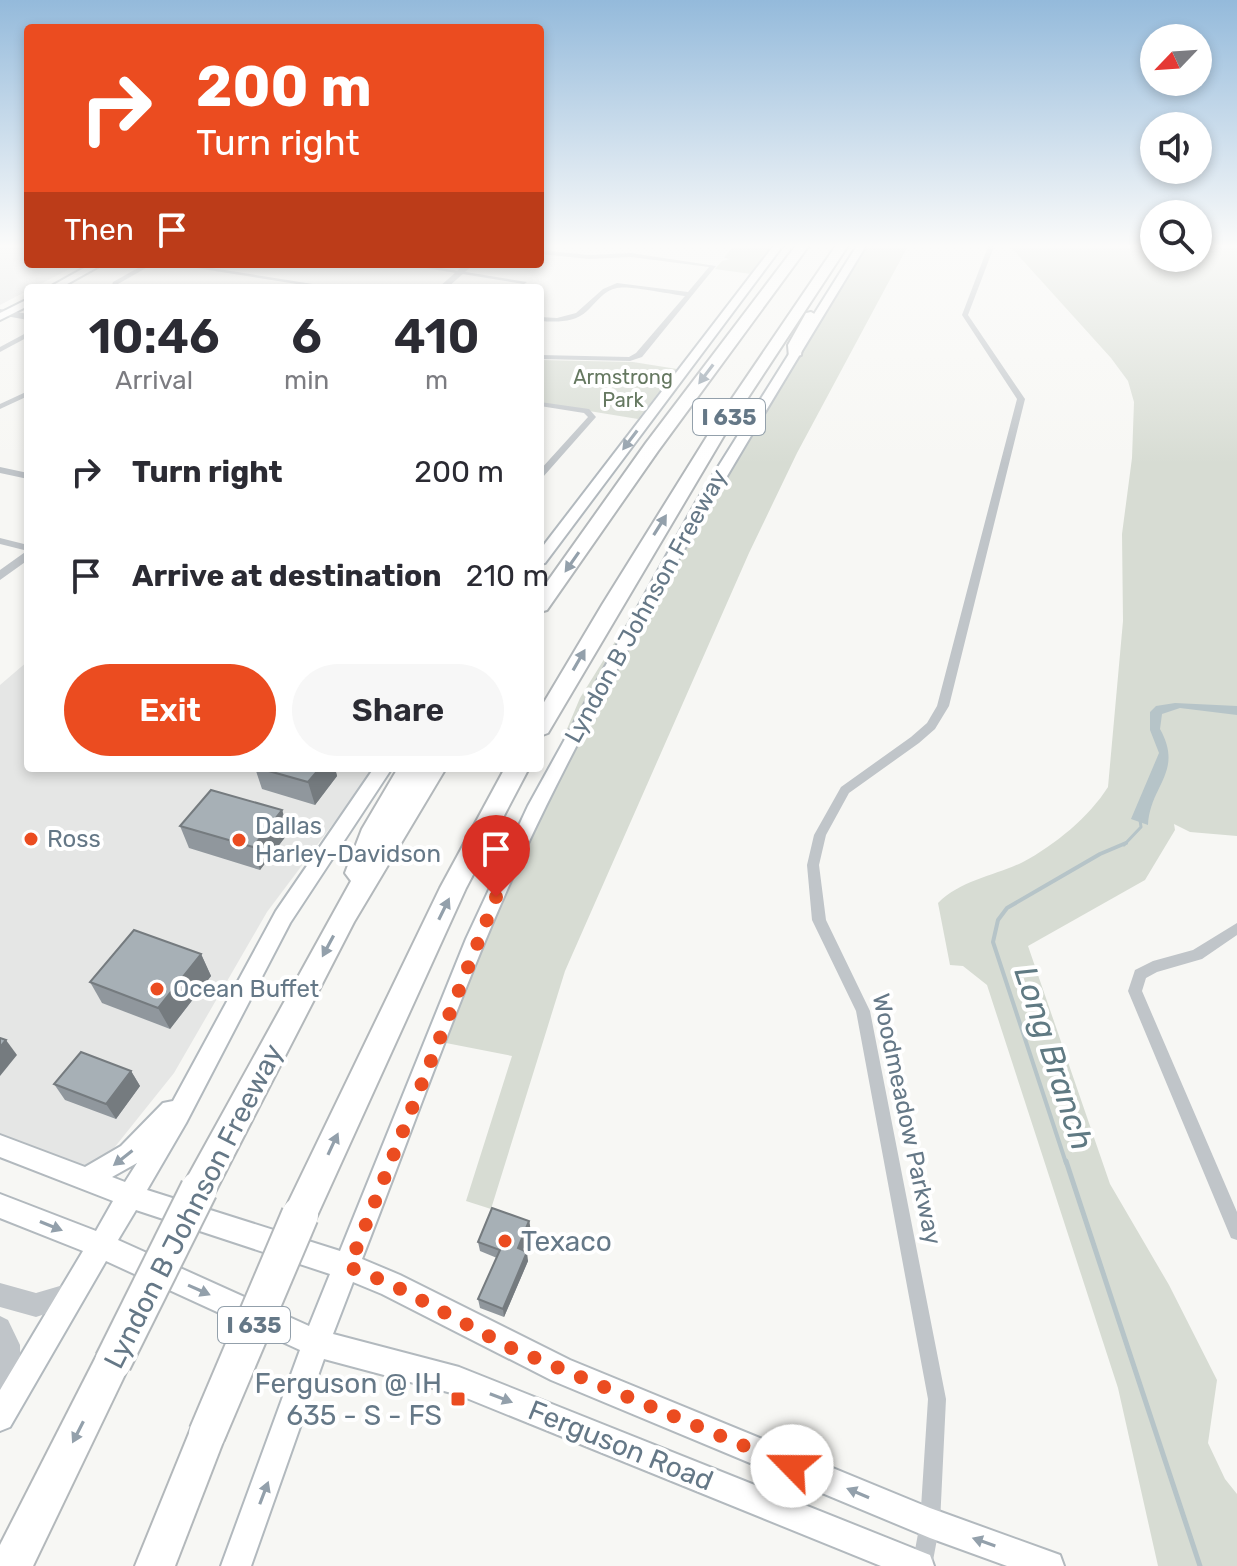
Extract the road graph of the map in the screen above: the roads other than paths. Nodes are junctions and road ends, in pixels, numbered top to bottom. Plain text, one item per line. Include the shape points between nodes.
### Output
1 (573, 317) edge
2 (669, 317) edge
3 (724, 317) edge
4 (749, 317) edge
5 (792, 317) edge
6 (810, 317) edge
7 (818, 317) edge
8 (966, 317) edge
9 (544, 319) edge
10 (24, 336) edge
11 (0, 350) edge
12 (794, 355) junction
13 (544, 357) edge
14 (24, 395) edge
15 (544, 405) edge
16 (0, 407) edge
17 (544, 457) edge
18 (554, 459) junction
19 (0, 470) edge
20 (544, 470) edge
21 (24, 475) edge
22 (0, 541) edge
23 (24, 547) edge
24 (544, 555) edge
25 (24, 557) edge
26 (0, 576) edge
27 (544, 600) edge
28 (544, 721) edge
29 (380, 772) edge
30 (408, 772) edge
31 (432, 772) edge
32 (515, 772) edge
33 (344, 915) junction
34 (1237, 928) edge
35 (191, 1088) junction
36 (0, 1146) edge
37 (87, 1179) junction
38 (130, 1196) junction
39 (0, 1206) edge
40 (1237, 1232) edge
41 (102, 1246) junction
42 (349, 1267) junction
43 (0, 1295) edge
44 (70, 1295) junction
45 (0, 1328) edge
46 (316, 1343) junction
47 (5, 1408) edge
48 (930, 1523) junction
49 (11, 1566) edge
50 (155, 1566) edge
51 (236, 1566) edge
52 (921, 1566) edge
53 (1049, 1566) edge

1 - 9 street
2 - 13 street via 630,359
3 -> 24 main road
4 -> 27 highway, I 635
28 -> 5 highway, Lyndon B Johnson Freeway / I 635 via 618,591
6 - 12 highway
7 - 12 main road, Lyndon B Johnson Freeway
8 - 48 street, Woodmeadow Parkway via 1021,399 943,706 915,740 845,790 820,835 813,865 819,920 863,1011 933,1378 936,1445
10 - 11 street
12 - 42 main road, Lyndon B Johnson Freeway via 703,502 537,806 476,939
14 - 16 street
15 - 18 street via 586,411 592,417
17 - 18 street
18 - 20 street
19 - 21 street
22 - 23 street
25 - 26 street
29 - 35 main road, Lyndon B Johnson Freeway via 283,917
30 - 33 highway via 374,829
31 - 33 highway, Lyndon B Johnson Freeway
50 -> 32 highway, I 635, bridge via 300,1215 453,888
33 -> 49 highway, Lyndon B Johnson Freeway, bridge via 199,1189
34 - 40 street via 1197,955 1140,974 1135,991
35 -> 37 main road via 129,1154
35 - 38 main road, Lyndon B Johnson Freeway
36 - 37 main road, Ferguson Road
37 - 38 main road, Ferguson Road
38 - 41 main road, Lyndon B Johnson Freeway
38 - 42 main road, Ferguson Road
39 -> 41 main road, Ferguson Road
41 - 44 main road, Lyndon B Johnson Freeway
41 -> 46 main road, Ferguson Road
42 - 46 main road, Lyndon B Johnson Freeway
48 -> 42 main road, Ferguson Road via 548,1364
43 - 44 street via 36,1305
44 - 47 main road, Lyndon B Johnson Freeway
45 - 47 street via 8,1345
51 -> 46 main road, Lyndon B Johnson Freeway
46 -> 52 main road, Ferguson Road via 459,1381
48 - 52 street, Woodmeadow Parkway
53 -> 48 main road, Ferguson Road

